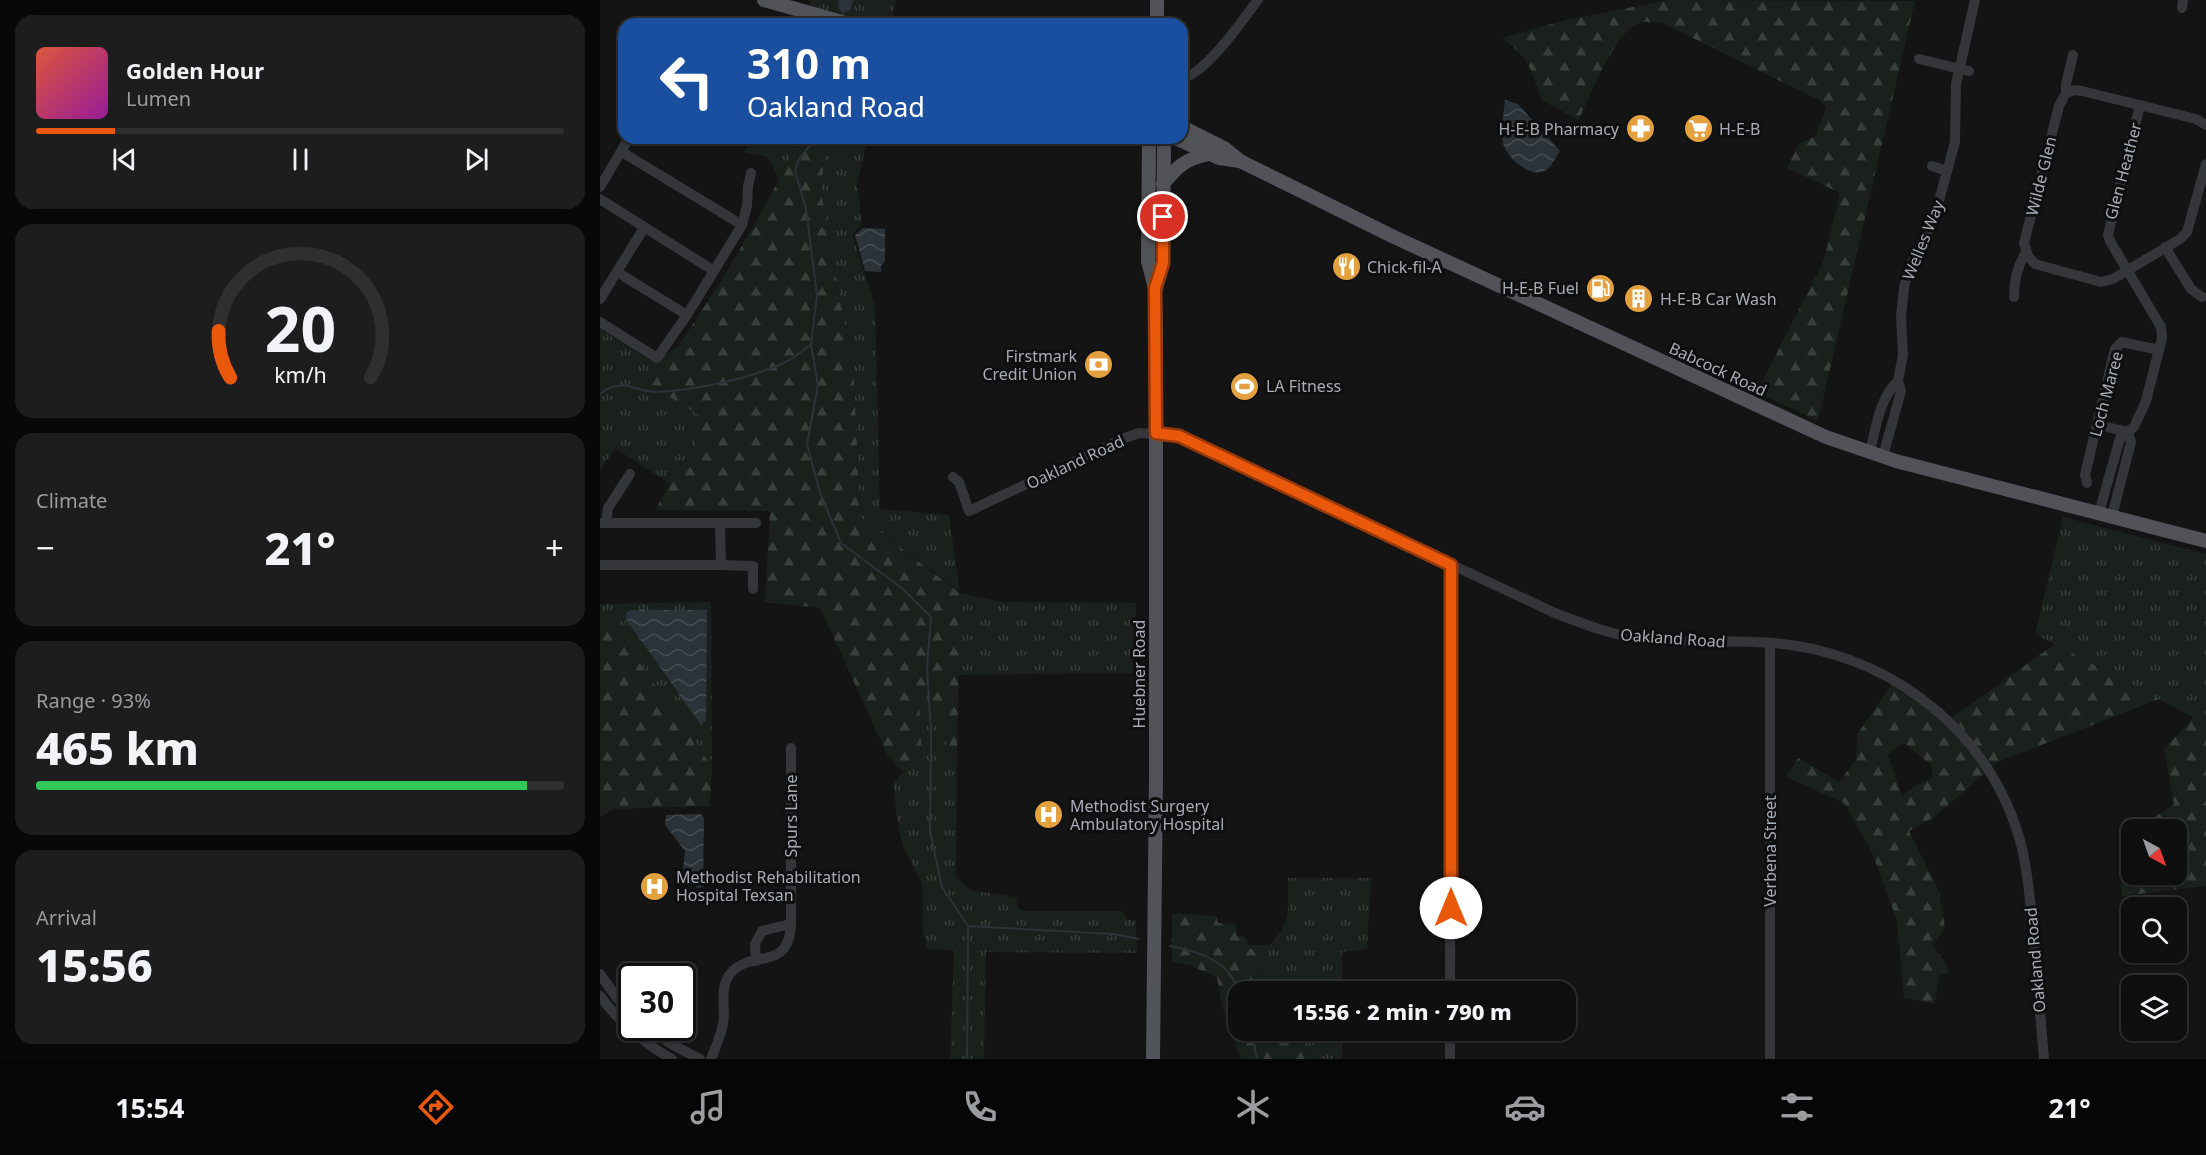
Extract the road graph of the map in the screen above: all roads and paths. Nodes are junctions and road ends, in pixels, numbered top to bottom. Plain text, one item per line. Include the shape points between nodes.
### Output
1 (764, 0) edge
2 (1157, 0) edge
3 (1258, 0) edge
4 (1975, 0) edge
5 (827, 18) edge
6 (1157, 18) edge
7 (2073, 55) dead end
8 (1213, 57) junction
9 (1918, 59) dead end
10 (1964, 70) junction
11 (1188, 76) edge
12 (1188, 83) edge
13 (2066, 93) junction
14 (2140, 105) junction
15 (2206, 125) edge
16 (1188, 130) edge
17 (626, 144) edge
18 (1149, 144) edge
19 (1164, 144) edge
20 (1188, 144) edge
21 (622, 152) junction
22 (1209, 154) junction
23 (1240, 161) junction
24 (2206, 164) edge
25 (1932, 166) dead end
26 (1947, 171) junction
27 (751, 173) dead end
28 (1163, 184) junction
29 (600, 187) edge
30 (600, 199) edge
31 (742, 225) junction
32 (644, 228) junction
33 (2165, 247) junction
34 (2026, 252) junction
35 (2127, 270) junction
36 (714, 271) junction
37 (617, 272) junction
38 (1155, 288) junction
39 (2014, 297) dead end
40 (2202, 297) dead end
41 (600, 299) edge
42 (687, 315) junction
43 (600, 322) edge
44 (2159, 350) junction
45 (2098, 425) junction
46 (2128, 432) junction
47 (1156, 433) junction
48 (1876, 454) junction
49 (630, 474) dead end
50 (2087, 483) dead end
51 (967, 506) dead end
52 (2105, 515) junction
53 (603, 523) edge
54 (720, 523) junction
55 (756, 523) dead end
56 (2205, 537) edge
57 (600, 565) edge
58 (721, 565) junction
59 (1451, 565) junction
60 (753, 589) dead end
61 (1770, 643) junction
62 (791, 748) dead end
63 (792, 924) junction
64 (756, 961) junction
65 (600, 974) edge
66 (1450, 981) edge
67 (600, 996) edge
68 (618, 999) edge
69 (667, 1041) edge
70 (1450, 1041) edge
71 (672, 1059) edge
72 (700, 1059) edge
73 (711, 1059) edge
74 (1153, 1059) edge
75 (1450, 1059) edge
76 (1770, 1059) edge
77 (2044, 1059) edge

1 - 5 main road
2 - 6 main road
3 - 8 street
4 - 10 street, Welles Way
7 - 13 street, Wilde Glen
8 - 11 street
8 - 12 street via 1202,76
9 - 10 street
10 - 26 street, Welles Way via 1956,84 1956,133
13 - 14 street via 2082,91
13 - 34 street, Wilde Glen via 2059,106 2024,243
14 - 15 street
14 - 35 street, Glen Heather via 2109,228 2110,241
16 - 23 main road, Babcock Road via 1224,147
17 - 21 street
18 - 38 main road, Huebner Road via 1148,261
19 - 28 main road, Huebner Road
20 - 22 main road, Babcock Road
21 - 29 street
21 - 31 street
22 - 23 main road, Babcock Road
22 - 28 main road via 1183,162
23 - 48 main road, Babcock Road via 1751,403 1826,437
24 - 33 street via 2190,226 2184,236
25 - 26 street
26 - 48 street, Welles Way via 1935,219 1907,276 1902,302 1903,355 1898,381 1901,391
27 - 31 street
28 - 38 main road, Huebner Road via 1163,263
30 - 32 street
31 - 36 street
32 - 36 street
32 - 37 street
33 - 35 street
33 - 40 street via 2191,289
34 - 35 street via 2035,264 2101,282
34 - 39 street, Wilde Glen via 2020,261
35 - 44 street, Glen Heather via 2161,327
36 - 42 street
37 - 41 street
37 - 42 street
38 - 47 main road, Huebner Road
42 - 43 street via 657,358
44 - 45 street, Loch Maree via 2132,343 2118,345
44 - 46 street, Glen Heather via 2143,411
45 - 46 street
45 - 50 street, Loch Maree via 2085,475
46 - 52 street, Glen Heather via 2131,442
47 - 51 street, Oakland Road via 1125,438
47 - 59 street, Oakland Road via 1179,436
47 - 74 main road, Huebner Road
48 - 52 main road, Babcock Road
49 - 53 street
52 - 56 main road, Babcock Road
53 - 54 street
54 - 55 street
54 - 58 street
57 - 58 street
58 - 60 street via 753,566
59 - 61 street, Oakland Road via 1555,613 1621,635 1669,641
59 - 66 street
61 - 76 street, Verbena Street
61 - 77 street, Oakland Road via 1821,651 1887,675 1950,722 1983,761 1999,787 2022,847
62 - 63 street, Spurs Lane
63 - 64 street, Spurs Lane via 790,939 783,950 773,958
63 - 64 street via 762,931 755,944
64 - 73 street, Spurs Lane via 743,964 728,977 723,1024
65 - 68 street
67 - 71 street via 636,1033
69 - 72 street
70 - 75 street

